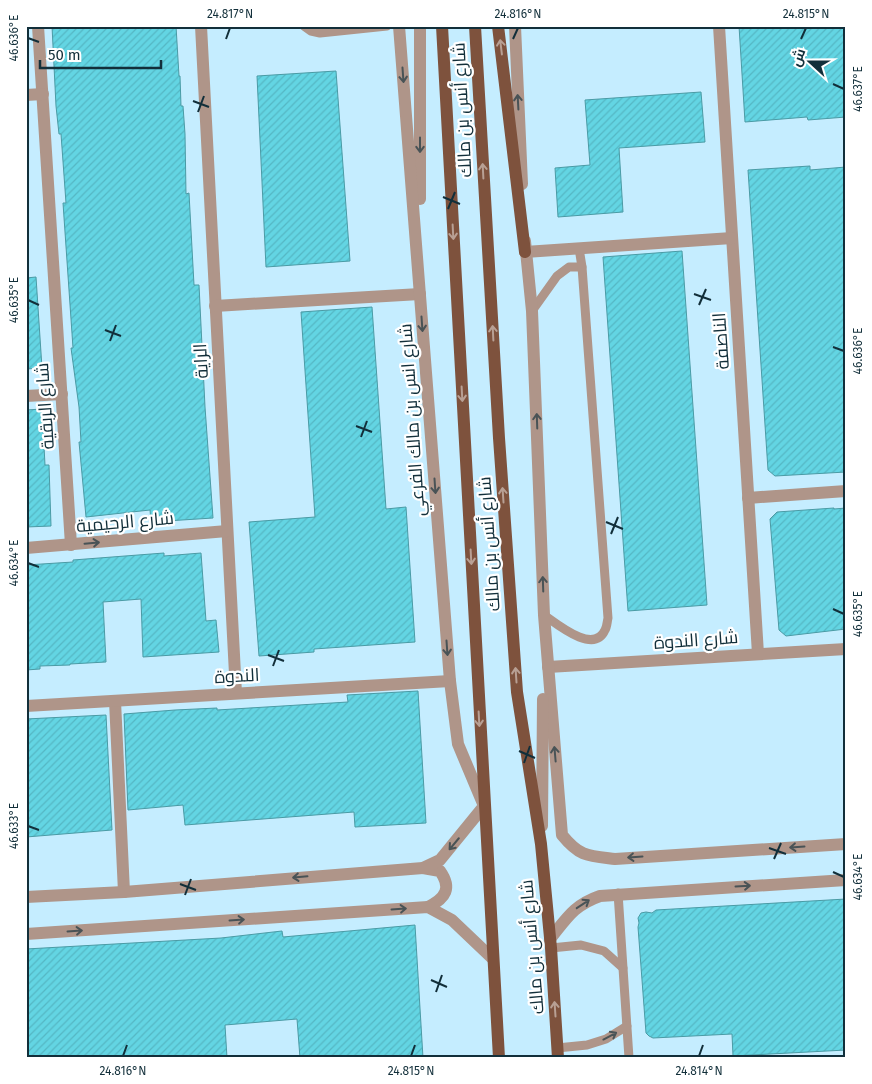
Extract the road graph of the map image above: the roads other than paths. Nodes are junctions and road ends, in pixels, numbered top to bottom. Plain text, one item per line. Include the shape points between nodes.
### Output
1 (38, 26) edge
2 (201, 26) edge
3 (304, 26) edge
4 (387, 26) edge
5 (399, 26) edge
6 (420, 26) edge
7 (442, 26) edge
8 (475, 26) edge
9 (498, 26) edge
10 (515, 26) edge
11 (719, 26) edge
12 (43, 94) junction
13 (26, 95) edge
14 (732, 238) junction
15 (579, 248) junction
16 (525, 252) junction
17 (582, 267) junction
18 (420, 294) junction
19 (215, 306) junction
20 (532, 311) junction
21 (62, 394) junction
22 (26, 396) edge
23 (846, 491) edge
24 (748, 498) junction
25 (227, 531) junction
26 (71, 544) junction
27 (26, 548) edge
28 (544, 615) junction
29 (846, 648) edge
30 (758, 654) junction
31 (548, 667) junction
32 (450, 681) junction
33 (236, 693) junction
34 (115, 701) junction
35 (26, 706) edge
36 (484, 806) junction
37 (541, 844) junction
38 (846, 844) edge
39 (423, 868) junction
40 (846, 880) edge
41 (124, 892) junction
42 (618, 893) junction
43 (26, 897) edge
44 (428, 907) junction
45 (26, 934) edge
46 (550, 943) junction
47 (494, 959) junction
48 (623, 968) junction
49 (627, 1026) junction
50 (558, 1053) edge
51 (498, 1058) edge
52 (629, 1058) edge

1 - 12 street, شارع الربقية
2 - 19 street, الراية
3 - 4 lane via 320,33
5 -> 18 street, شارع انس بن مالك الفرعي
6 -> 18 street
7 -> 36 main road
37 -> 8 main road, شارع أنس بن مالك via 517,692
16 -> 9 main road
16 -> 10 street
11 - 14 street, الناصفة
12 - 13 street
12 - 21 street, شارع الربقية
14 - 15 street
14 - 24 street, الناصفة
15 - 16 street
15 - 17 lane
16 - 20 street
17 - 20 lane via 569,268 557,276
17 - 28 lane via 608,618 600,636 584,639
18 - 19 street
18 -> 32 street, شارع انس بن مالك الفرعي
19 - 25 street, الراية
28 -> 20 street
21 - 22 street
21 - 26 street, شارع الربقية
23 - 24 street
24 - 30 street, الناصفة
26 -> 25 street, شارع الرحيمية
25 - 33 street, الراية
26 - 27 street, شارع الرحيمية
28 - 31 street
28 - 37 street
29 - 30 street, شارع الندوة
30 - 31 street, شارع الندوة
38 -> 31 street via 614,859 586,856 562,835
32 - 33 street, الندوة
32 - 36 street, شارع انس بن مالك الفرعي via 458,744
33 - 34 street, الندوة
34 - 35 street, الندوة
34 - 41 street
36 -> 39 street via 440,860
36 - 47 main road
37 - 46 main road, شارع أنس بن مالك
39 -> 41 street
39 - 44 street via 440,871 445,878 446,887 440,901
42 -> 40 street
41 - 43 street
46 -> 42 street via 569,915 584,902
42 - 48 lane
45 -> 44 street
44 - 47 street via 452,920
46 - 48 lane via 581,945 604,951
50 -> 46 main road, شارع أنس بن مالك
47 - 51 main road
48 - 49 lane
50 -> 49 lane via 606,1039
49 - 52 lane

